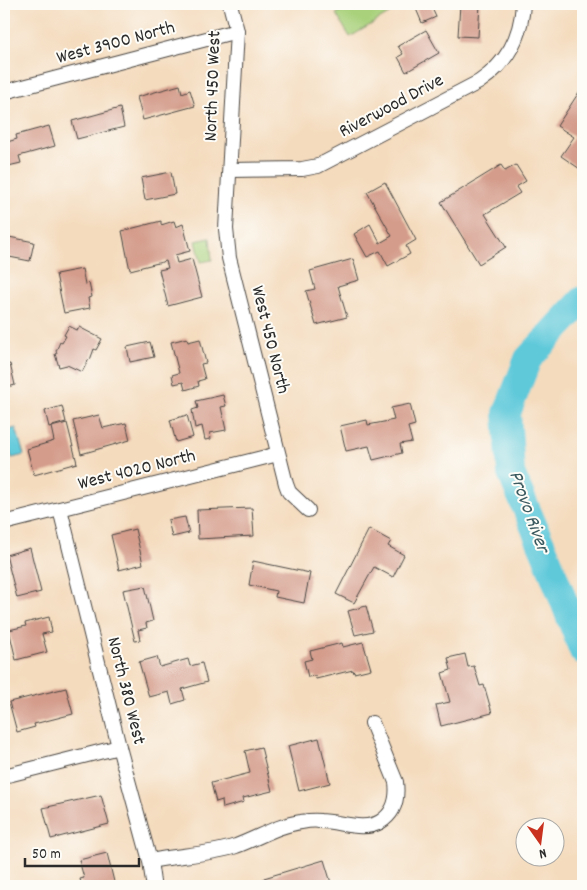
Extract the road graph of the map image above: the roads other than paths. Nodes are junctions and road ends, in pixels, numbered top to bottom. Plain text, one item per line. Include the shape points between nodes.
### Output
1 (230, 4) edge
2 (523, 4) edge
3 (237, 31) junction
4 (4, 92) edge
5 (230, 170) junction
6 (278, 454) junction
7 (60, 509) junction
8 (308, 510) dead end
9 (4, 523) edge
10 (372, 723) dead end
11 (119, 747) junction
12 (4, 776) edge
13 (150, 861) junction
14 (153, 882) dead end

1 - 3 street, North 450 West
2 - 5 street, Riverwood Drive via 518,35 509,54 479,82 318,166 295,170
3 - 4 street, West 3900 North
3 - 5 street, North 450 West
5 - 6 street, West 450 North via 226,229 229,258
6 - 7 street, West 4020 North
6 - 8 street, West 450 North via 289,492
7 - 9 street, West 4020 North
7 - 11 street, North 380 West
10 - 13 street via 396,782 397,793 393,809 381,822 361,826 320,820 300,822 226,848
11 - 12 street
11 - 13 street, North 380 West
13 - 14 street, North 380 West

